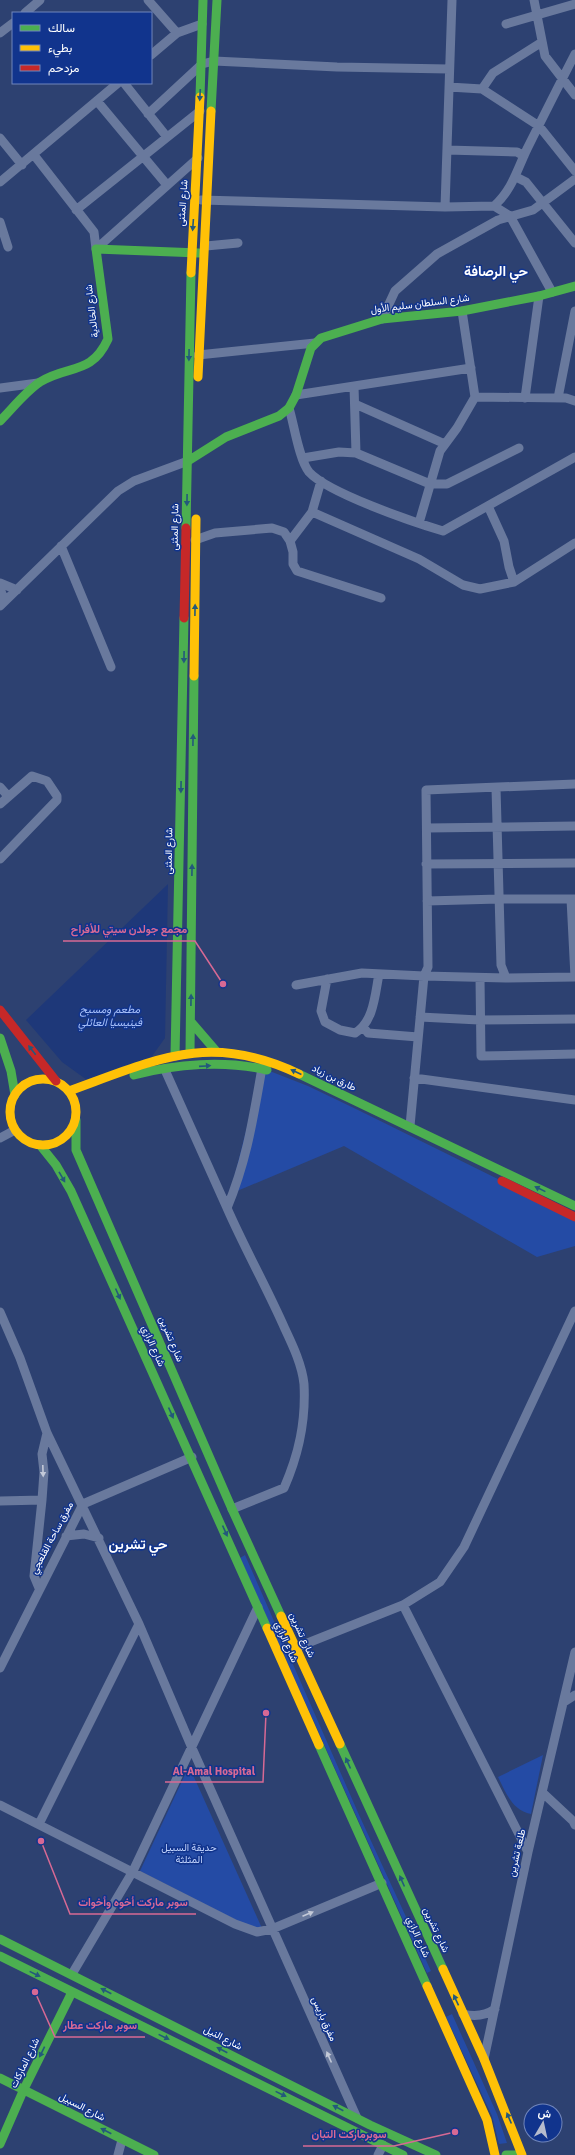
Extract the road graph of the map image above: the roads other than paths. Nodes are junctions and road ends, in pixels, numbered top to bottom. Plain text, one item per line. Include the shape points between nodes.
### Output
1 (40, 0) edge
2 (148, 0) edge
3 (203, 0) edge
4 (217, 0) edge
5 (452, 0) edge
6 (534, 0) edge
7 (575, 4) edge
8 (26, 12) edge
9 (537, 16) junction
10 (12, 23) edge
11 (202, 24) junction
12 (506, 24) dead end
13 (0, 33) edge
14 (177, 33) junction
15 (542, 42) junction
16 (152, 54) edge
17 (575, 54) edge
18 (214, 61) junction
19 (202, 64) junction
20 (449, 69) junction
21 (562, 78) junction
22 (117, 84) edge
23 (125, 84) edge
24 (449, 87) junction
25 (482, 88) junction
26 (575, 95) edge
27 (97, 101) junction
28 (200, 111) junction
29 (148, 114) junction
30 (539, 126) junction
31 (167, 137) junction
32 (0, 138) edge
33 (447, 150) junction
34 (34, 155) junction
35 (524, 156) junction
36 (142, 157) junction
37 (198, 158) junction
38 (22, 165) junction
39 (575, 171) edge
40 (516, 177) junction
41 (575, 179) edge
42 (0, 182) edge
43 (167, 185) junction
44 (195, 200) junction
45 (208, 200) junction
46 (542, 203) junction
47 (494, 206) junction
48 (445, 207) junction
49 (76, 210) junction
50 (510, 216) junction
51 (0, 222) edge
52 (238, 243) dead end
53 (575, 243) edge
54 (8, 247) dead end
55 (96, 249) junction
56 (205, 249) junction
57 (191, 252) junction
58 (575, 286) edge
59 (552, 292) junction
60 (539, 296) junction
61 (462, 311) junction
62 (575, 311) edge
63 (382, 319) junction
64 (315, 343) junction
65 (198, 355) junction
66 (471, 368) junction
67 (42, 383) junction
68 (354, 386) junction
69 (0, 388) edge
70 (296, 395) junction
71 (475, 397) junction
72 (525, 398) junction
73 (558, 398) junction
74 (574, 402) edge
75 (355, 404) junction
76 (289, 408) junction
77 (0, 421) edge
78 (445, 444) junction
79 (520, 448) dead end
80 (356, 453) junction
81 (575, 457) edge
82 (303, 458) junction
83 (192, 459) junction
84 (321, 481) junction
85 (430, 484) junction
86 (488, 506) junction
87 (312, 512) junction
88 (419, 523) junction
89 (195, 540) junction
90 (290, 541) junction
91 (575, 543) edge
92 (61, 546) junction
93 (514, 582) junction
94 (0, 583) edge
95 (0, 589) edge
96 (17, 590) junction
97 (381, 598) dead end
98 (3, 604) edge
99 (111, 667) dead end
100 (575, 784) edge
101 (0, 788) edge
102 (496, 788) junction
103 (8, 796) junction
104 (0, 804) edge
105 (575, 826) edge
106 (427, 828) junction
107 (498, 828) junction
108 (0, 859) edge
109 (575, 863) edge
110 (426, 864) junction
111 (499, 864) junction
112 (499, 899) junction
113 (573, 899) edge
114 (427, 902) junction
115 (379, 974) junction
116 (424, 976) junction
117 (575, 977) edge
118 (480, 978) junction
119 (506, 978) junction
120 (327, 979) junction
121 (296, 985) dead end
122 (0, 1010) edge
123 (420, 1017) junction
124 (575, 1019) edge
125 (479, 1020) junction
126 (190, 1022) junction
127 (364, 1028) junction
128 (176, 1031) junction
129 (418, 1037) junction
130 (1, 1041) edge
131 (216, 1051) junction
132 (188, 1053) junction
133 (575, 1054) edge
134 (175, 1056) junction
135 (165, 1059) junction
136 (153, 1061) junction
137 (187, 1067) junction
138 (262, 1068) junction
139 (165, 1070) junction
140 (414, 1078) junction
141 (56, 1081) junction
142 (71, 1093) junction
143 (15, 1095) junction
144 (575, 1100) edge
145 (76, 1120) junction
146 (410, 1126) junction
147 (15, 1130) junction
148 (0, 1138) edge
149 (40, 1145) junction
150 (575, 1206) edge
151 (227, 1208) junction
152 (575, 1217) edge
153 (575, 1311) edge
154 (0, 1312) edge
155 (47, 1433) junction
156 (192, 1457) junction
157 (0, 1500) edge
158 (42, 1500) junction
159 (82, 1504) junction
160 (232, 1509) junction
161 (66, 1536) junction
162 (98, 1538) junction
163 (39, 1588) junction
164 (403, 1605) junction
165 (258, 1607) junction
166 (139, 1624) junction
167 (295, 1648) junction
168 (575, 1652) edge
169 (0, 1668) edge
170 (575, 1695) edge
171 (564, 1702) junction
172 (192, 1748) junction
173 (543, 1793) junction
174 (0, 1804) edge
175 (39, 1824) junction
176 (575, 1825) edge
177 (528, 1852) junction
178 (133, 1871) junction
179 (382, 1883) junction
180 (272, 1929) junction
181 (0, 1939) edge
182 (0, 1956) edge
183 (72, 1974) junction
184 (436, 1981) junction
185 (72, 1992) junction
186 (495, 2009) junction
187 (462, 2014) junction
188 (484, 2059) junction
189 (0, 2078) edge
190 (24, 2089) junction
191 (357, 2118) junction
192 (122, 2140) junction
193 (0, 2144) edge
194 (383, 2145) junction
195 (392, 2153) edge
196 (118, 2155) edge
197 (154, 2155) edge
198 (378, 2155) edge
199 (403, 2155) edge
200 (436, 2155) edge
201 (495, 2155) edge
202 (506, 2155) edge
203 (516, 2155) edge
204 (522, 2155) edge

1 - 8 street
2 - 14 street
3 - 11 main road, شارع المثنى
4 - 18 main road, شارع المثنى
5 - 20 street
6 - 9 street
7 - 9 street
9 - 12 street
9 - 15 street
10 - 13 street
11 - 14 street
11 - 19 main road, شارع المثنى
14 - 16 street
15 - 21 street via 545,56
15 - 25 street via 493,73
17 - 21 street
18 - 19 street
18 - 20 street
18 - 45 main road, شارع المثنى
19 -> 28 main road, شارع المثنى
19 - 29 street
20 - 24 street
21 - 26 street
21 - 30 street
22 - 27 street
23 - 29 street
24 - 25 street
24 - 33 street
25 - 30 street
27 - 34 street
27 - 36 street
28 - 31 street
28 - 37 main road, شارع المثنى
29 - 31 street
30 - 35 street
30 - 39 street
31 - 36 street
32 - 38 street
33 - 35 street via 517,152
33 - 48 street
34 - 38 street
34 - 49 street
35 - 40 street
36 - 43 street
36 - 49 street
37 - 43 street
37 - 44 main road, شارع المثنى
38 - 42 street
40 - 46 street via 526,182
40 - 47 street via 503,198
41 - 46 street
43 - 55 street
44 - 45 street
44 -> 57 main road, شارع المثنى
45 - 48 street
45 - 56 main road, شارع المثنى
46 - 50 street via 532,210
46 - 53 street
47 - 48 street
47 - 50 street
49 - 55 street via 94,232
50 - 59 street
50 - 63 street via 437,254 395,291
51 - 54 street
52 - 56 street
55 - 57 main road
55 - 67 main road, شارع الخالدية via 108,339 103,353 83,368 48,378
56 - 57 main road
56 - 65 main road, شارع المثنى
57 -> 83 main road, شارع المثنى
58 - 59 main road, شارع السلطان سليم الأول
59 - 60 main road, شارع السلطان سليم الأول
60 - 61 main road, شارع السلطان سليم الأول
60 - 72 street
61 - 63 main road, شارع السلطان سليم الأول
61 - 66 street
62 - 73 street
63 - 64 main road, شارع السلطان سليم الأول via 321,338
64 - 65 street, شارع السلطان سليم الأول
64 - 70 main road via 311,348
65 - 83 main road, شارع المثنى
66 - 68 street
66 - 71 street
67 - 69 street
67 - 77 main road, شارع الخالدية via 25,395
68 - 70 street
68 - 75 street
70 - 76 main road
71 - 72 street
71 - 78 street
72 - 73 street
73 - 74 street
75 - 78 street
75 - 80 street
76 - 82 street
76 - 83 main road via 279,416 226,437
78 - 85 street via 440,451
79 - 85 street via 447,484
80 - 82 street via 340,452
80 - 85 street
81 - 86 street
82 - 84 street via 309,471
83 - 89 main road, شارع المثنى
83 - 92 street via 134,481 118,491
83 -> 128 main road, شارع المثنى
84 - 87 street
84 - 88 street via 332,488
85 - 88 street
86 - 88 street via 443,531
86 - 93 street via 504,542 508,567
87 - 90 street
87 - 93 street via 419,559 463,586 480,589
89 - 90 street via 215,534 272,528 284,532
126 -> 89 main road, شارع المثنى
90 - 97 street via 293,564 297,571
91 - 93 street
92 - 96 street
92 - 99 street
94 - 96 street
95 - 98 street
96 - 98 street
100 - 102 street
101 - 103 street
102 - 106 street via 426,790
102 - 107 street
103 - 104 street
103 - 108 street via 32,776 47,781 57,800
105 - 107 street
106 - 107 street
106 - 110 street
107 - 111 street
109 - 111 street
110 - 111 street
110 - 114 street
111 - 112 street
112 - 113 street
112 - 114 street
112 - 119 street via 501,966
113 - 117 street
114 - 116 street via 428,967
115 - 116 street
115 - 120 street via 362,973
115 - 127 street via 372,1011
116 - 118 street
116 - 123 street
117 - 119 street
118 - 119 street
118 - 125 street
120 - 121 street
120 - 127 street via 321,1011 325,1022 340,1030 355,1033
141 -> 122 main road
123 - 125 street
123 - 129 street
124 - 125 street
125 - 133 street via 481,1056
126 - 131 main road
126 - 132 main road, شارع المثنى
127 - 129 street via 368,1033
128 - 134 main road, شارع المثنى
128 - 136 main road via 170,1043
129 - 140 street
130 - 143 main road via 11,1071
131 - 132 main road, طارق بن زياد
146 -> 131 main road, طارق بن زياد via 287,1068 245,1054
132 - 134 main road, طارق بن زياد
132 - 137 main road, شارع المثنى via 191,1057
134 - 135 main road, طارق بن زياد
135 - 136 main road, طارق بن زياد
135 - 139 main road
136 - 142 main road, طارق بن زياد
137 -> 138 main road via 229,1064
137 - 139 main road
138 - 151 street via 249,1144
138 - 152 main road via 356,1108
139 - 142 main road via 141,1073
139 - 151 street
140 - 144 street
140 - 146 street
141 - 142 main road
141 - 143 main road via 38,1079 24,1084
142 - 145 main road via 76,1104
143 - 147 main road via 10,1115
145 - 149 main road via 62,1140
145 - 160 main road, شارع تشرين via 76,1150
150 -> 146 main road, طارق بن زياد
147 - 148 street
147 - 149 main road via 23,1138
149 -> 156 main road, شارع الرازي via 56,1165 71,1191
151 - 160 street via 292,1344 304,1384 301,1441 284,1488
153 - 164 street via 464,1547 440,1582
154 - 155 street, مفرق باريس
155 -> 158 street via 42,1454
155 - 159 street, مفرق باريس
156 - 159 street, مفرق ساحة القلعجي
156 -> 165 main road, شارع الرازي
157 - 158 street
158 - 163 street via 34,1576
159 - 161 street, مفرق ساحة القلعجي
159 - 162 street, مفرق باريس
160 - 167 main road, شارع تشرين
161 - 162 street via 84,1534
161 - 163 street, مفرق ساحة القلعجي
162 - 166 street, مفرق باريس
163 - 169 street, مفرق ساحة القلعجي
164 - 167 street
164 - 177 street
165 - 172 street
165 - 179 main road, شارع الرازي
166 - 172 street, مفرق باريس
166 - 175 street
184 -> 167 main road, شارع تشرين
168 - 171 street, طلعة تشرين
170 - 171 street
171 - 173 street, طلعة تشرين
172 - 178 street
172 - 180 street, مفرق باريس
173 - 176 street
173 - 177 street, طلعة تشرين
174 - 175 street
175 - 178 street
177 - 186 street, طلعة تشرين
178 - 180 street via 246,1929 256,1932
178 - 183 street
180 -> 179 street
179 - 184 main road, شارع الرازي
191 -> 180 street, مفرق باريس
181 - 183 main road, شارع النيل
182 -> 185 main road
191 -> 183 main road, شارع النيل
187 -> 184 main road, شارع تشرين
184 - 201 main road, شارع الرازي via 487,2120
185 -> 190 main road, شارع الماركات
185 -> 194 main road
186 - 187 street via 482,2016
186 - 188 street, طلعة تشرين
187 - 188 main road, شارع تشرين
204 -> 188 main road, شارع تشرين
189 - 190 main road, شارع السبيل
192 -> 190 main road, شارع السبيل
190 - 193 main road, شارع الماركات
191 - 200 main road, شارع النيل
192 - 196 street
192 - 197 main road, شارع السبيل
194 - 195 main road
194 - 198 street
195 - 199 main road
202 - 203 main road

